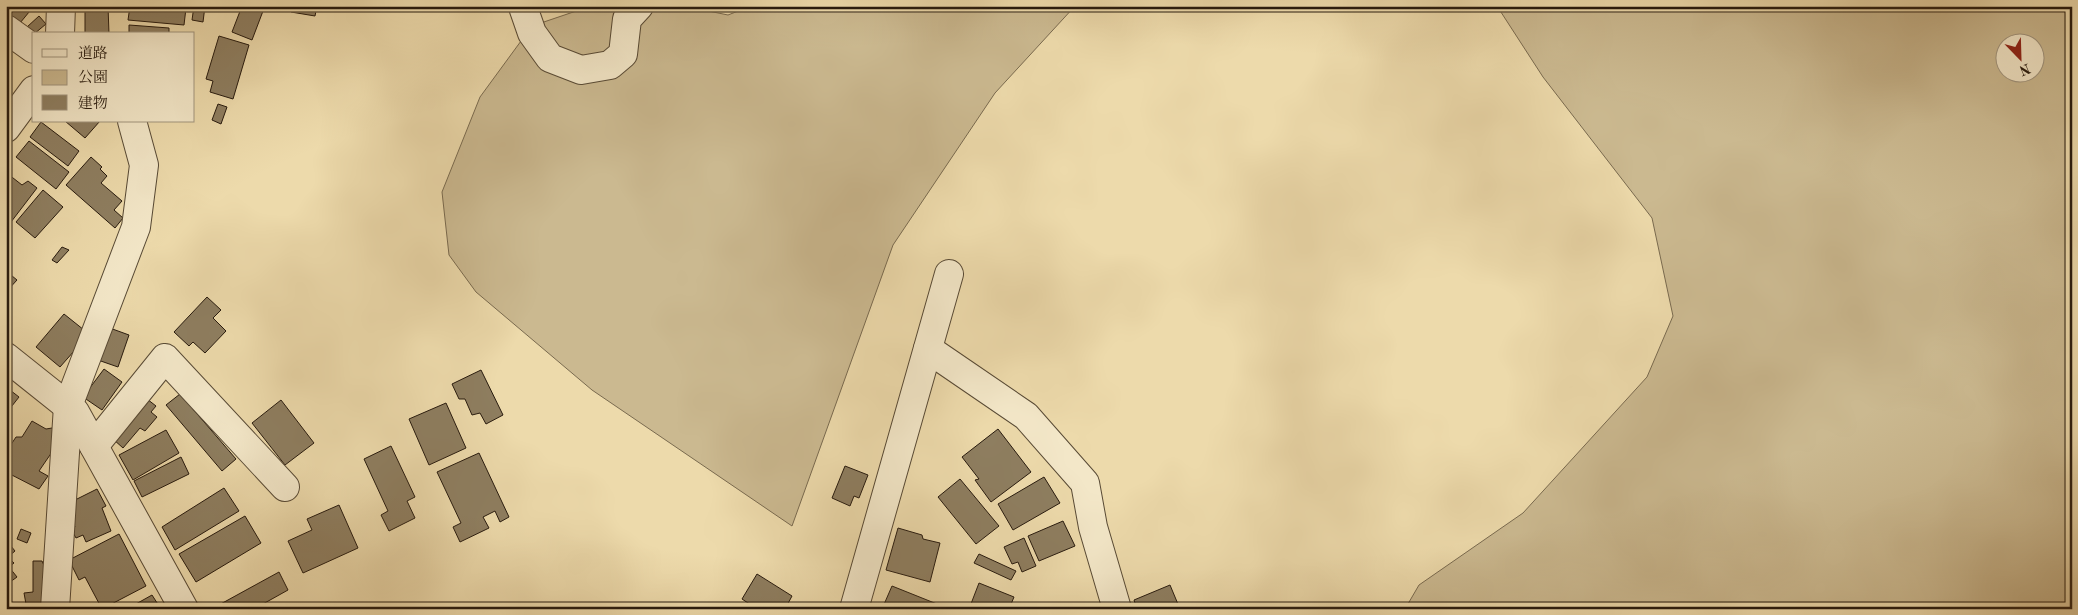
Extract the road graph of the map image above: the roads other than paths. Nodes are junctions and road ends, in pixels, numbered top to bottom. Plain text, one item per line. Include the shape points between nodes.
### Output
1 (61, 6) edge
2 (639, 6) edge
3 (523, 7) edge
4 (6, 29) edge
5 (60, 32) edge
6 (32, 48) edge
7 (32, 93) edge
8 (132, 122) edge
9 (6, 128) edge
10 (949, 274) dead end
11 (928, 349) junction
12 (6, 357) edge
13 (68, 406) junction
14 (94, 446) junction
15 (285, 487) dead end
16 (55, 609) edge
17 (184, 609) edge
18 (854, 609) edge
19 (1117, 609) edge

1 - 5 street
2 - 3 street via 627,19 623,54 610,65 581,70 550,58 532,33
4 - 6 street
7 - 9 street
8 - 13 street via 144,165 136,228
10 - 11 street
11 - 18 street
11 - 19 street via 1026,416 1085,482 1093,527
12 - 13 street
13 - 14 street via 75,412
13 - 16 street
14 - 15 street via 165,358
14 - 17 street

